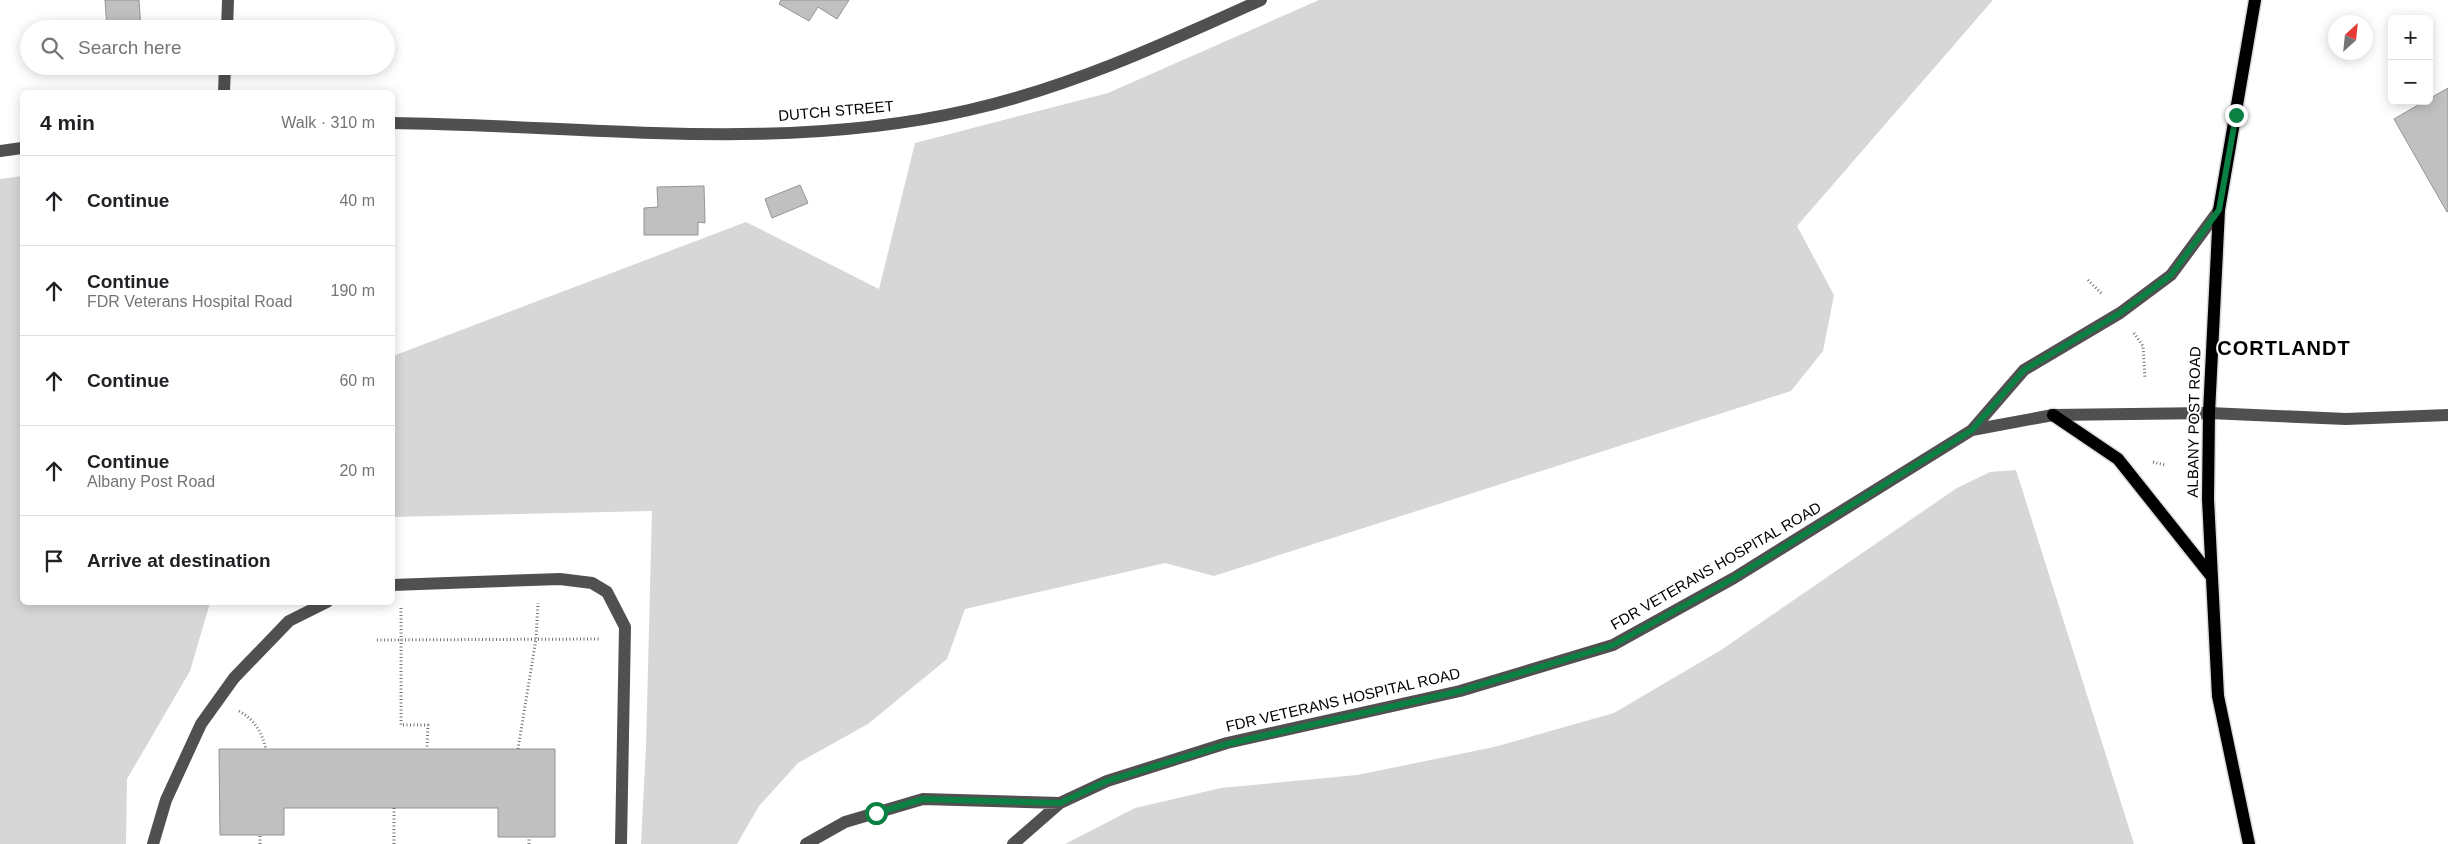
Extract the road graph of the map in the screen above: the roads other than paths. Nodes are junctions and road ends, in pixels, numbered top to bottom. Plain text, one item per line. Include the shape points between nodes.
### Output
1 (228, 0) edge
2 (1262, 0) edge
3 (2255, 0) edge
4 (227, 20) edge
5 (225, 75) edge
6 (224, 90) edge
7 (395, 123) edge
8 (20, 148) edge
9 (0, 151) edge
10 (2219, 210) junction
11 (2209, 412) junction
12 (2053, 415) junction
13 (2448, 415) edge
14 (1972, 430) junction
15 (2212, 577) junction
16 (396, 585) edge
17 (321, 605) edge
18 (1060, 803) junction
19 (153, 844) edge
20 (621, 844) edge
21 (806, 844) edge
22 (1013, 844) edge
23 (2249, 844) edge

1 - 4 street
2 - 7 street, DUTCH STREET via 1105,69 1040,92 967,110 884,125 742,135
3 - 10 main road, ALBANY POST ROAD
5 - 6 street
8 - 9 street
10 - 11 main road, ALBANY POST ROAD
10 - 14 street via 2171,275 2120,313 2024,370
11 - 12 street, FDR VETERANS HOSPITAL ROAD
11 - 13 street, FDR VETERANS HOSPITAL ROAD via 2346,419
11 - 15 main road, ALBANY POST ROAD via 2208,499
12 - 14 street, FDR VETERANS HOSPITAL ROAD
12 - 15 main road via 2118,459
14 - 18 street, FDR VETERANS HOSPITAL ROAD via 1734,578 1613,645 1460,691 1227,744 1107,781
15 - 23 main road, ALBANY POST ROAD via 2218,696
16 - 20 street via 560,579 592,583 606,592 624,627
17 - 19 street via 289,621 234,678 201,724 166,800
18 - 21 street via 923,799 845,822
18 - 22 street, FDR VETERANS HOSPITAL ROAD

